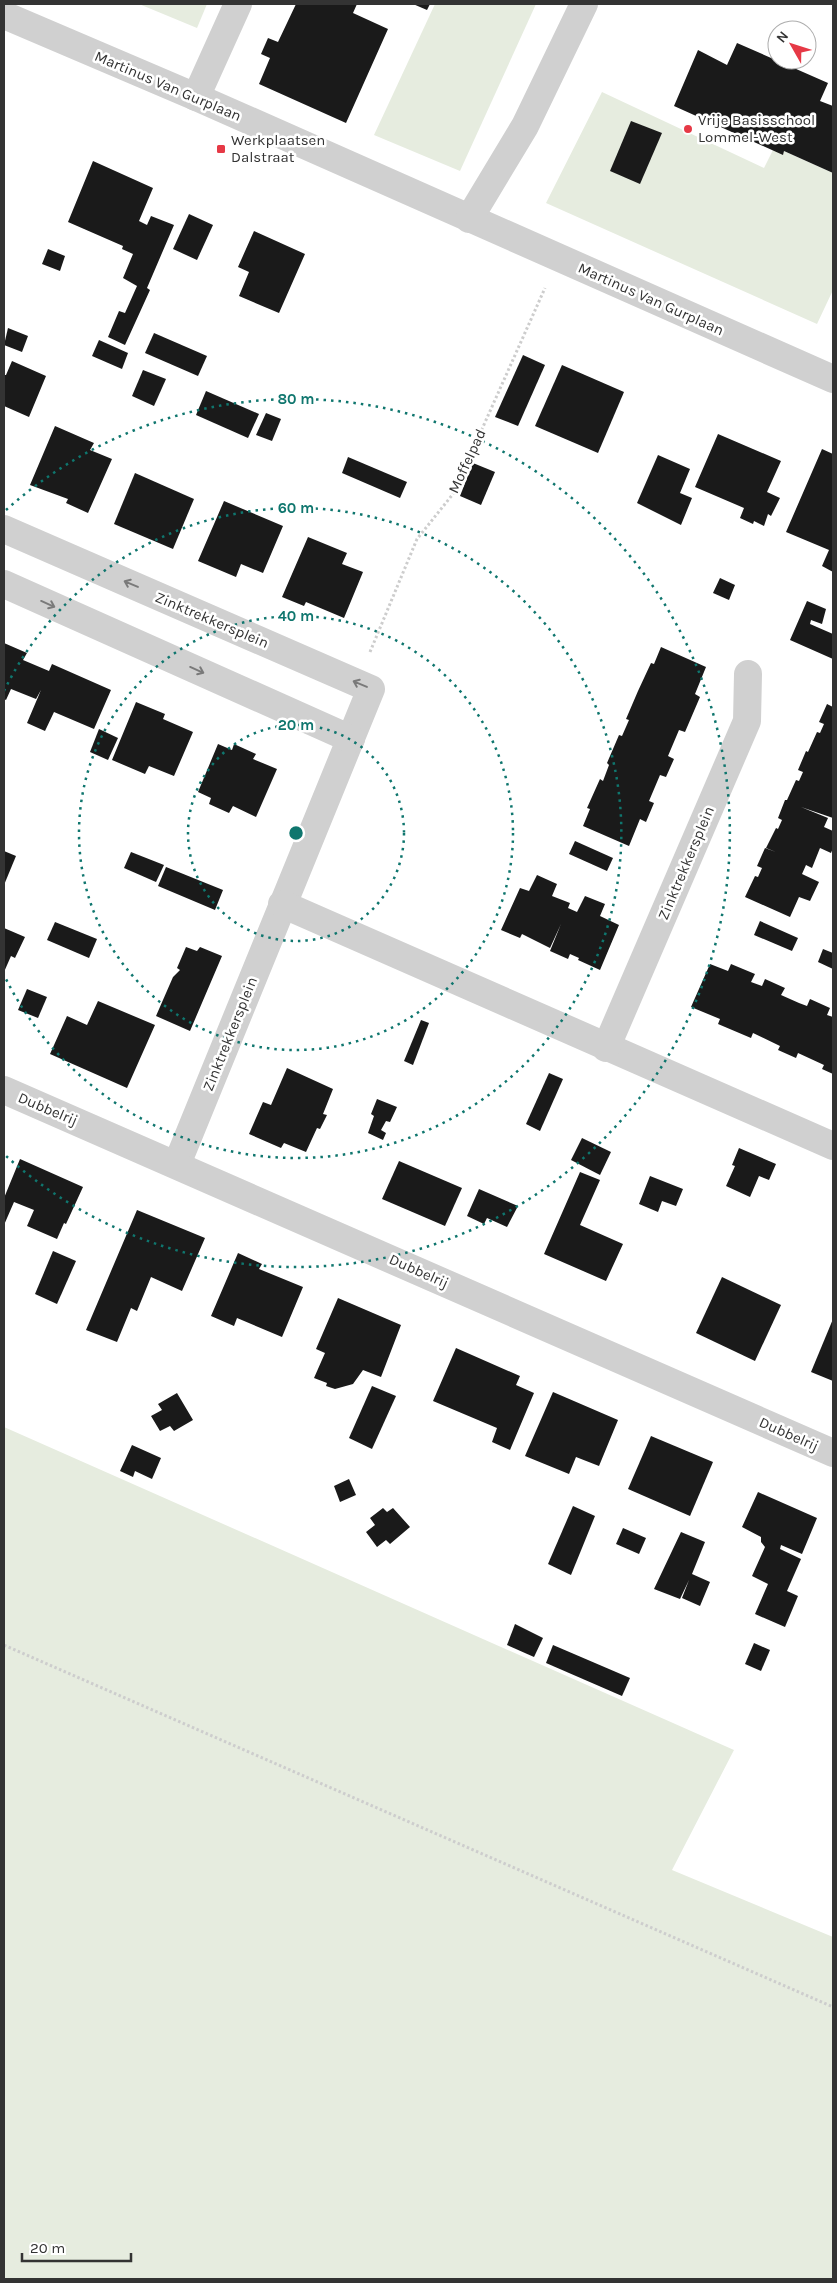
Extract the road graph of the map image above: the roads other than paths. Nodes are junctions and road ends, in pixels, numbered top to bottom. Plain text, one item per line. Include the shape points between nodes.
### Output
1 (238, 4) edge
2 (584, 4) edge
3 (4, 15) edge
4 (196, 97) junction
5 (469, 219) junction
6 (833, 379) edge
7 (4, 529) edge
8 (4, 584) edge
9 (748, 674) dead end
10 (351, 739) junction
11 (282, 904) junction
12 (606, 1048) junction
13 (4, 1090) edge
14 (833, 1146) edge
15 (177, 1164) junction
16 (833, 1453) edge

1 - 4 street
2 - 5 street via 525,126
3 - 4 street, Martinus Van Gurplaan
4 - 5 street, Martinus Van Gurplaan
5 - 6 street, Martinus Van Gurplaan
10 -> 7 street, Zinktrekkersplein via 371,689
8 -> 10 street
9 - 12 street, Zinktrekkersplein via 747,721
10 - 11 street, Zinktrekkersplein
11 - 12 street
11 - 15 street, Zinktrekkersplein
12 - 14 street
13 - 15 street, Dubbelrij
15 - 16 street, Dubbelrij

